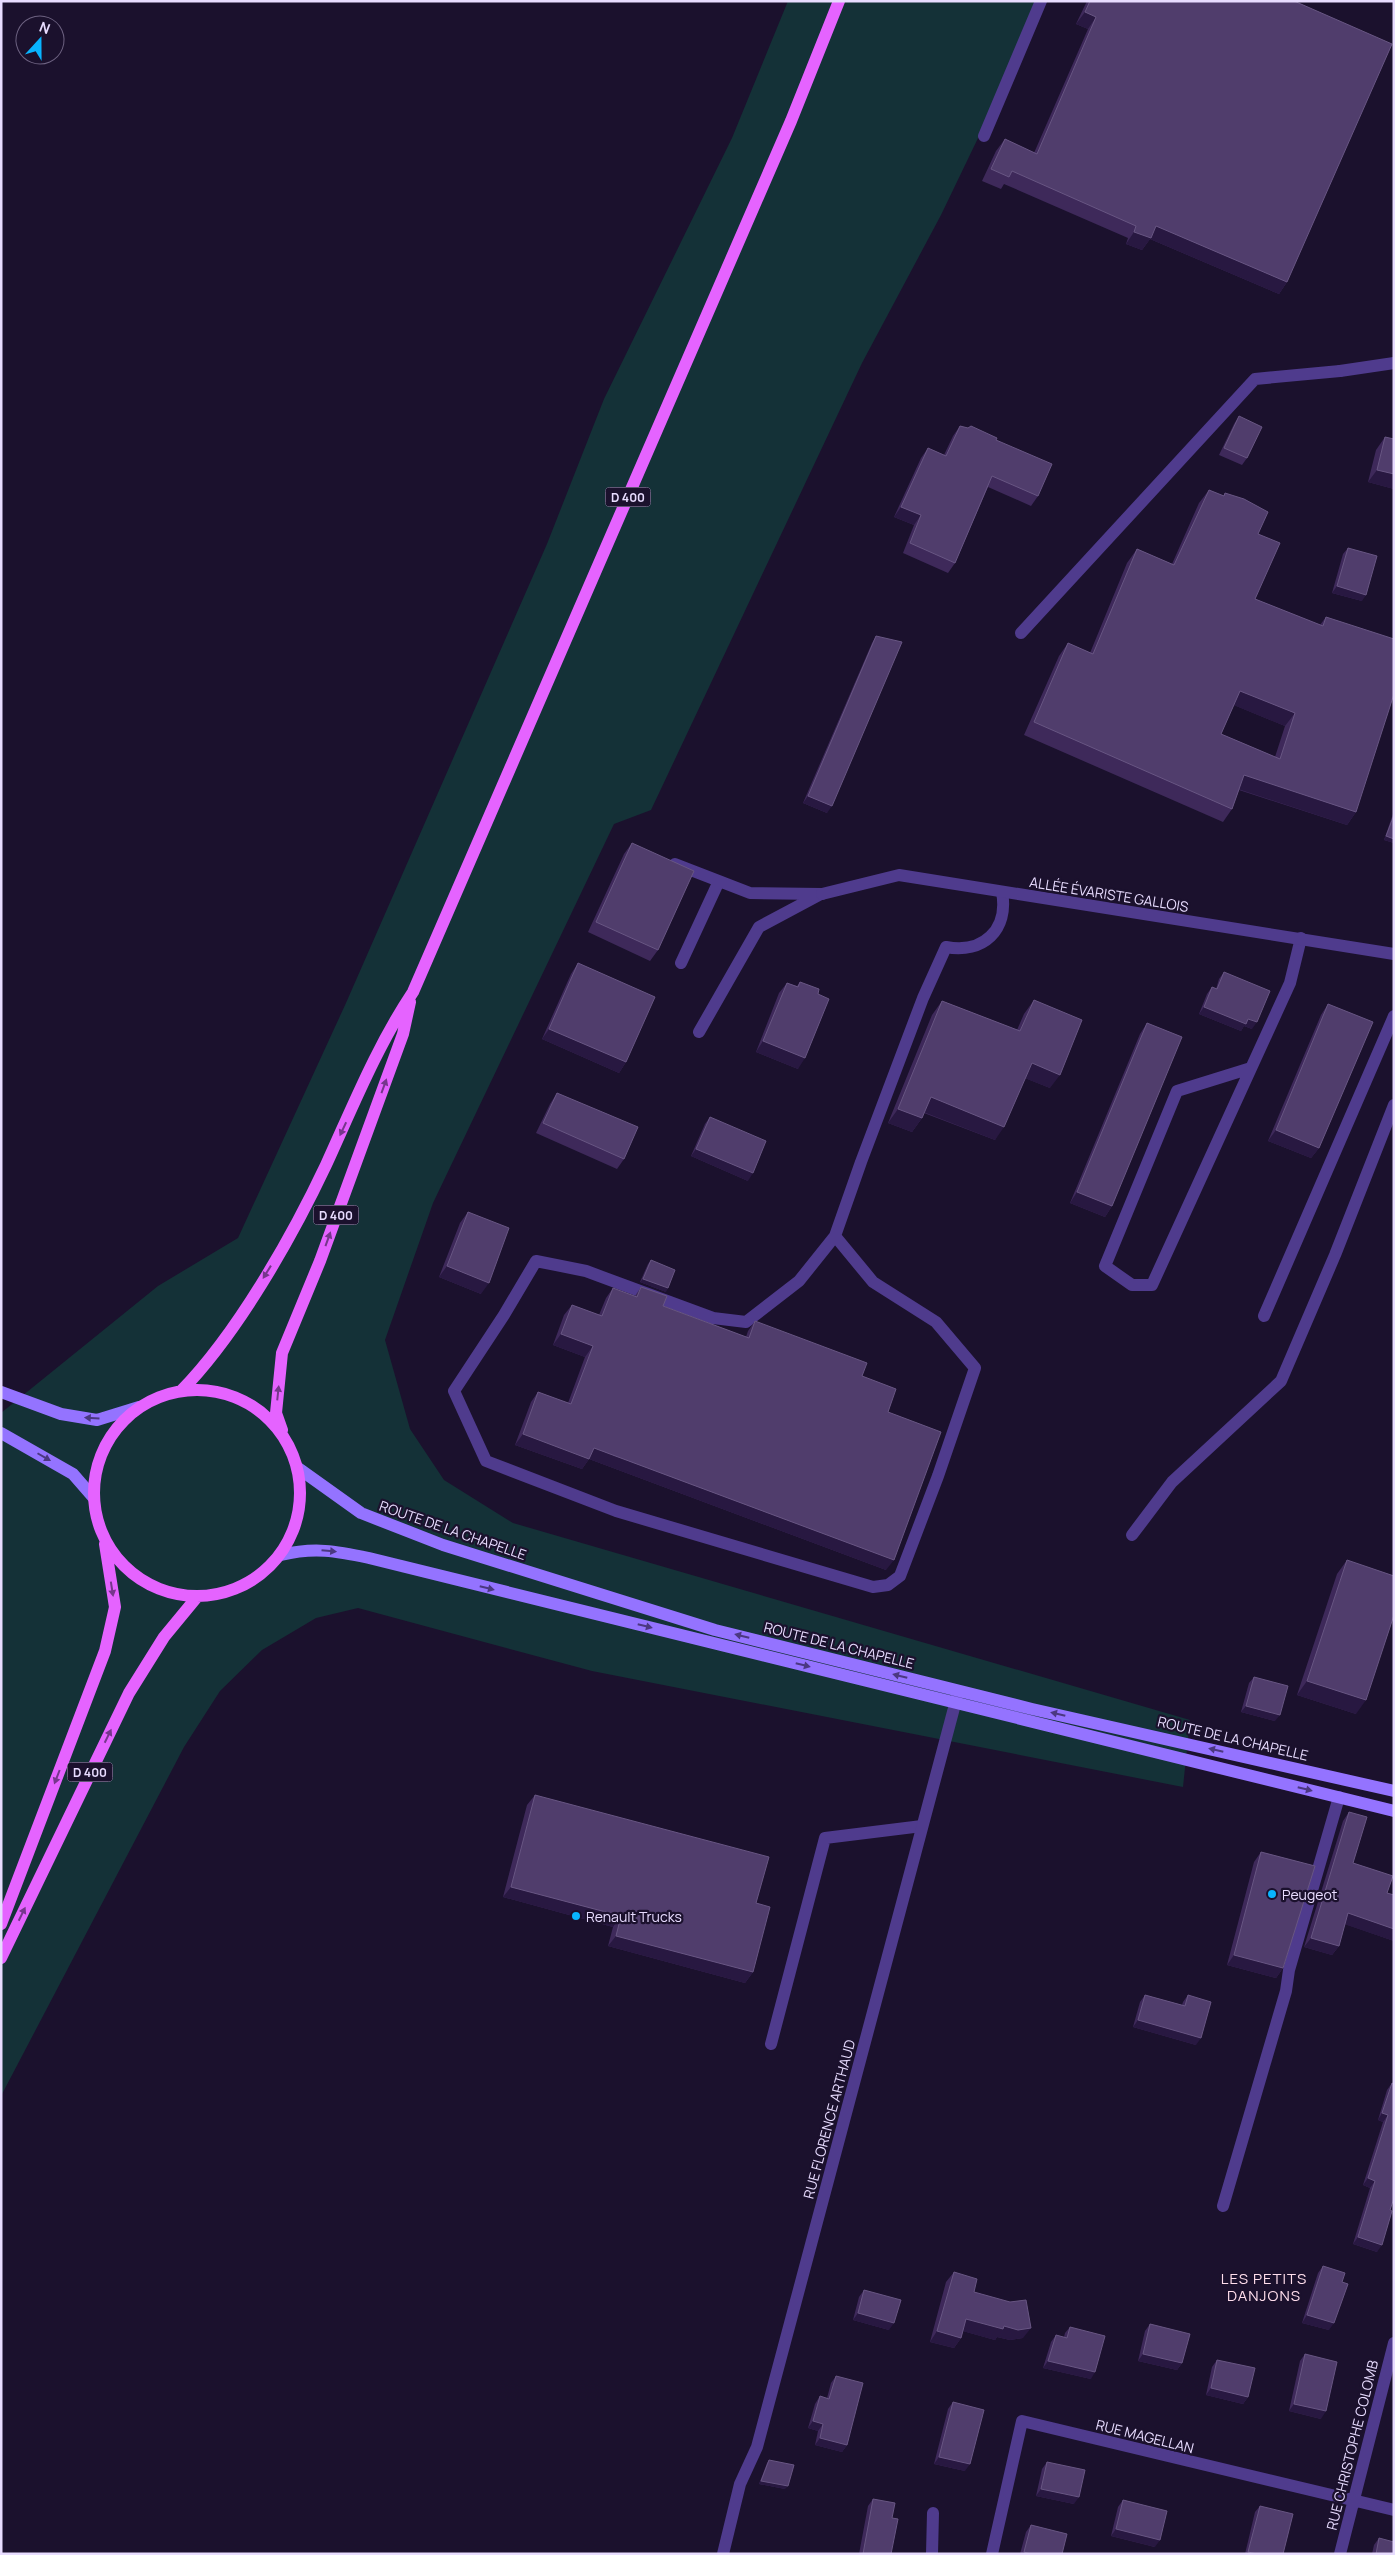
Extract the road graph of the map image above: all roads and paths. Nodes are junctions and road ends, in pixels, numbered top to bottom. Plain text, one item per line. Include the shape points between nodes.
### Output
1 (839, 1) edge
2 (1041, 1) edge
3 (984, 136) dead end
4 (1394, 363) edge
5 (1021, 633) dead end
6 (667, 860) edge
7 (719, 881) junction
8 (1002, 892) junction
9 (822, 894) junction
10 (1301, 938) junction
11 (1394, 954) edge
12 (681, 963) dead end
13 (413, 992) junction
14 (1394, 1016) edge
15 (699, 1032) dead end
16 (1251, 1068) junction
17 (1394, 1105) edge
18 (835, 1236) junction
19 (1264, 1316) dead end
20 (181, 1391) junction
21 (1, 1392) edge
22 (139, 1407) junction
23 (1, 1433) edge
24 (286, 1439) junction
25 (298, 1468) junction
26 (93, 1497) junction
27 (1132, 1536) dead end
28 (105, 1541) junction
29 (281, 1555) junction
30 (197, 1597) junction
31 (959, 1690) junction
32 (955, 1704) junction
33 (1394, 1791) edge
34 (1339, 1798) junction
35 (1394, 1812) edge
36 (922, 1826) junction
37 (1, 1924) edge
38 (1, 1958) edge
39 (771, 2044) dead end
40 (1223, 2206) dead end
41 (1394, 2343) edge
42 (1353, 2501) junction
43 (1394, 2510) edge
44 (933, 2513) dead end
45 (723, 2554) edge
46 (932, 2554) edge
47 (992, 2554) edge
48 (1340, 2554) edge

1 - 13 main road, D 400 via 791,121
2 - 3 street
4 - 5 street via 1255,379
6 - 7 street
7 - 9 street via 750,893
7 - 12 street
8 - 9 street, ALLÉE ÉVARISTE GALLOIS via 899,875
8 - 10 street, ALLÉE ÉVARISTE GALLOIS
8 - 18 street via 1003,912 994,933 967,948 946,947 885,1098
9 - 15 street via 759,927
10 - 11 street, ALLÉE ÉVARISTE GALLOIS
10 - 16 street via 1290,983
13 -> 20 main road, D 400 via 390,1026 325,1168 283,1246 223,1340
24 -> 13 main road, D 400 via 276,1413 282,1353 320,1261 403,1034
14 - 19 street
16 - 16 street via 1152,1285 1132,1285 1105,1266 1177,1091
17 - 27 street via 1281,1381 1172,1482
18 - 18 street via 873,1282 936,1322 975,1368 900,1576 888,1585 873,1587 616,1511 486,1461 454,1390 536,1261 586,1271 713,1318 746,1322 799,1281
20 - 22 main road via 159,1396
20 - 24 main road via 212,1390 241,1399 266,1416
22 -> 21 main road via 97,1420 61,1414
22 - 26 main road via 113,1431 101,1454
23 -> 26 main road via 73,1474
24 - 25 main road
25 - 29 main road via 301,1499 297,1521
31 -> 25 main road, ROUTE DE LA CHAPELLE via 715,1630 443,1545 361,1513
26 - 28 main road via 96,1520
28 - 30 main road via 121,1564 143,1582 168,1594
28 -> 37 main road, D 400 via 115,1607 105,1651
29 - 30 main road via 258,1578 236,1589
29 -> 32 main road, ROUTE DE LA CHAPELLE via 306,1549 333,1550
38 -> 30 main road, D 400 via 129,1693 164,1638
31 - 32 street, RUE FLORENCE ARTHAUD
33 -> 31 main road, ROUTE DE LA CHAPELLE
32 -> 34 main road, ROUTE DE LA CHAPELLE
32 - 36 street, RUE FLORENCE ARTHAUD
34 - 35 main road, ROUTE DE LA CHAPELLE
34 - 40 street
36 - 39 street via 825,1838
36 - 45 street, RUE FLORENCE ARTHAUD via 757,2446 740,2484
41 - 42 street, RUE CHRISTOPHE COLOMB
42 - 43 street, RUE MAGELLAN
42 - 47 street, RUE MAGELLAN via 1022,2421
42 - 48 street, RUE CHRISTOPHE COLOMB
44 - 46 street

